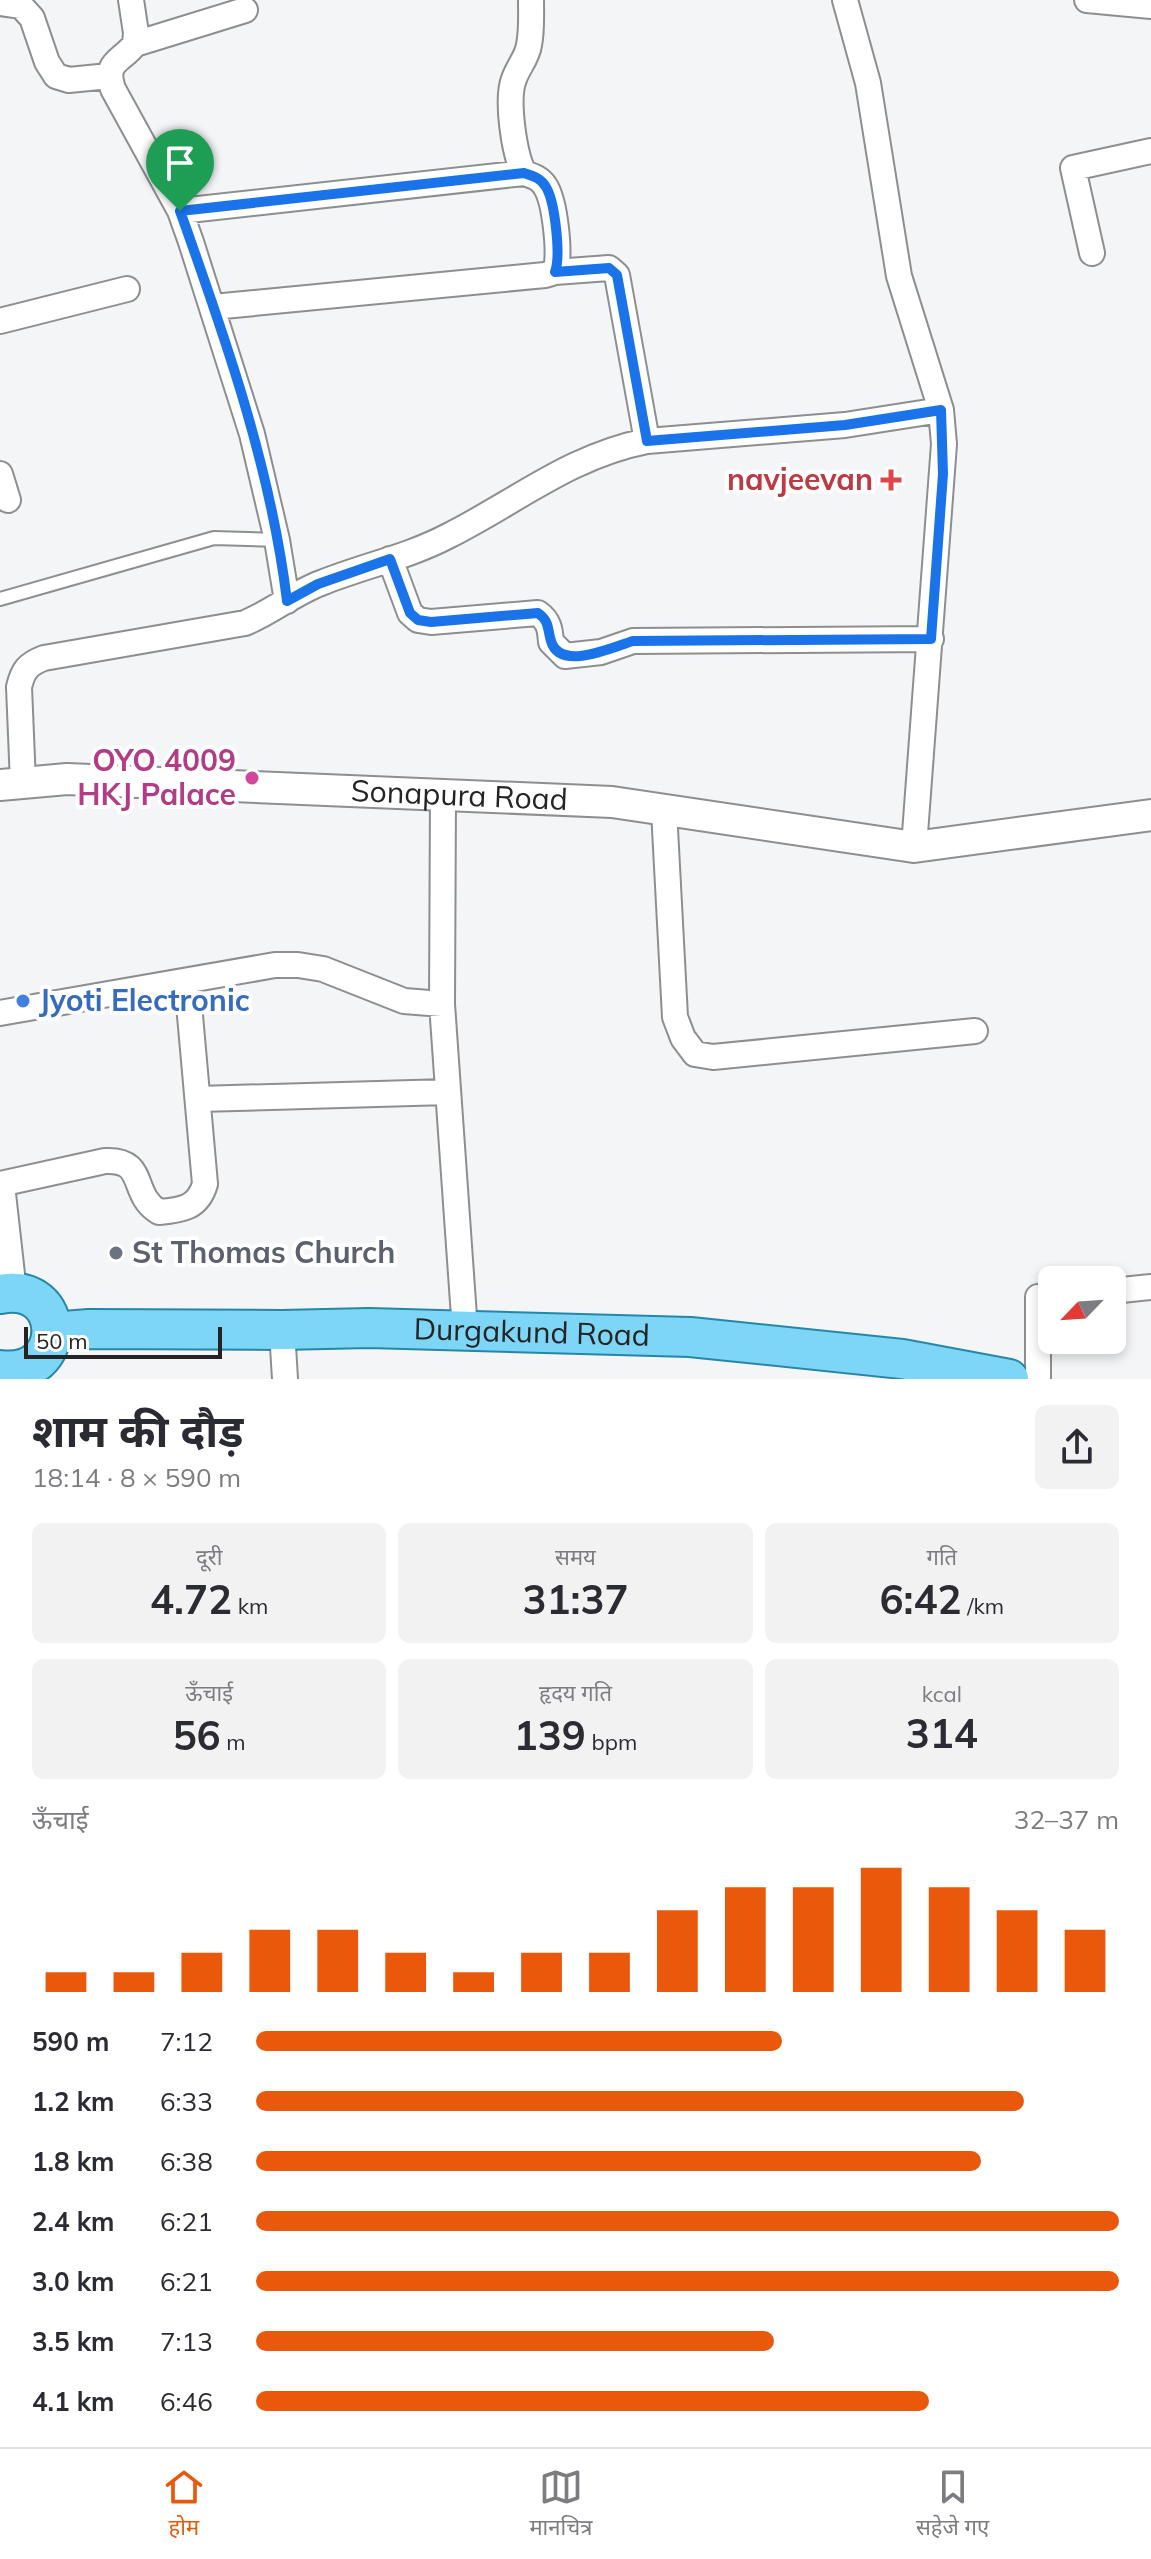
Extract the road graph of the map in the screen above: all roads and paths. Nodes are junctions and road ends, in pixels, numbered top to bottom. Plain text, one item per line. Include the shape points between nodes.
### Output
1 (131, 0) edge
2 (531, 0) edge
3 (845, 0) edge
4 (1087, 0) edge
5 (0, 3) edge
6 (1151, 6) edge
7 (245, 10) dead end
8 (135, 44) junction
9 (109, 76) junction
10 (1151, 151) edge
11 (524, 173) junction
12 (180, 211) junction
13 (1092, 253) dead end
14 (555, 272) junction
15 (127, 289) dead end
16 (213, 307) junction
17 (0, 321) edge
18 (941, 410) junction
19 (647, 441) junction
20 (0, 474) edge
21 (8, 500) dead end
22 (277, 540) junction
23 (390, 559) junction
24 (0, 599) edge
25 (287, 601) junction
26 (931, 639) junction
27 (12, 784) edge
28 (443, 795) junction
29 (664, 810) junction
30 (1151, 815) edge
31 (914, 847) junction
32 (187, 982) junction
33 (442, 1004) junction
34 (0, 1013) edge
35 (975, 1031) dead end
36 (448, 1092) junction
37 (198, 1099) junction
38 (0, 1184) edge
39 (0, 1194) edge
40 (1151, 1287) edge
41 (1126, 1290) edge
42 (6, 1293) edge
43 (282, 1330) junction
44 (465, 1331) junction
45 (52, 1332) junction
46 (1038, 1354) edge
47 (18, 1374) edge
48 (285, 1379) edge
49 (1009, 1379) edge
50 (1038, 1379) edge

1 - 8 street
2 - 11 street via 529,45 511,98 517,160
3 - 18 street via 868,83 899,276
4 - 6 street
5 - 9 street via 21,6 32,18 56,76
7 - 8 street
8 - 9 street via 113,64
9 - 12 street
10 - 13 street via 1073,168
11 - 12 street
11 - 14 street via 539,178 551,198 559,261
12 - 16 street
14 - 16 street
14 - 19 street via 609,268 617,275
15 - 17 street
16 - 22 street
18 - 19 street via 845,425
18 - 26 street via 943,474
19 - 23 street via 591,456 450,536
20 - 21 street
22 - 24 lane via 214,538
22 - 25 street
23 - 25 street via 318,584
23 - 26 street via 410,613 418,620 538,613 550,628 551,642 565,656 633,641
25 - 27 street via 245,623 30,663 19,687
26 - 31 street
27 - 28 street, Sonapura Road via 67,779
28 - 29 street, Sonapura Road via 612,802
28 - 33 street
29 - 31 street, Sonapura Road
29 - 35 street via 675,1017 695,1054 713,1057
30 - 31 street, Sonapura Road
32 - 33 street via 298,965 323,969 404,1001
32 - 34 street
32 - 37 street
33 - 36 street
36 - 37 street
36 - 44 street
37 - 38 street via 205,1184 193,1205 159,1212 149,1206 137,1176 121,1160
39 - 42 street
40 - 41 street
42 - 45 main road via 35,1299 50,1319
43 - 44 main road, Durgakund Road
43 - 45 main road, Durgakund Road
43 - 48 street
44 - 49 main road, Durgakund Road via 690,1337 902,1359
45 - 47 main road via 47,1353
46 - 50 street

